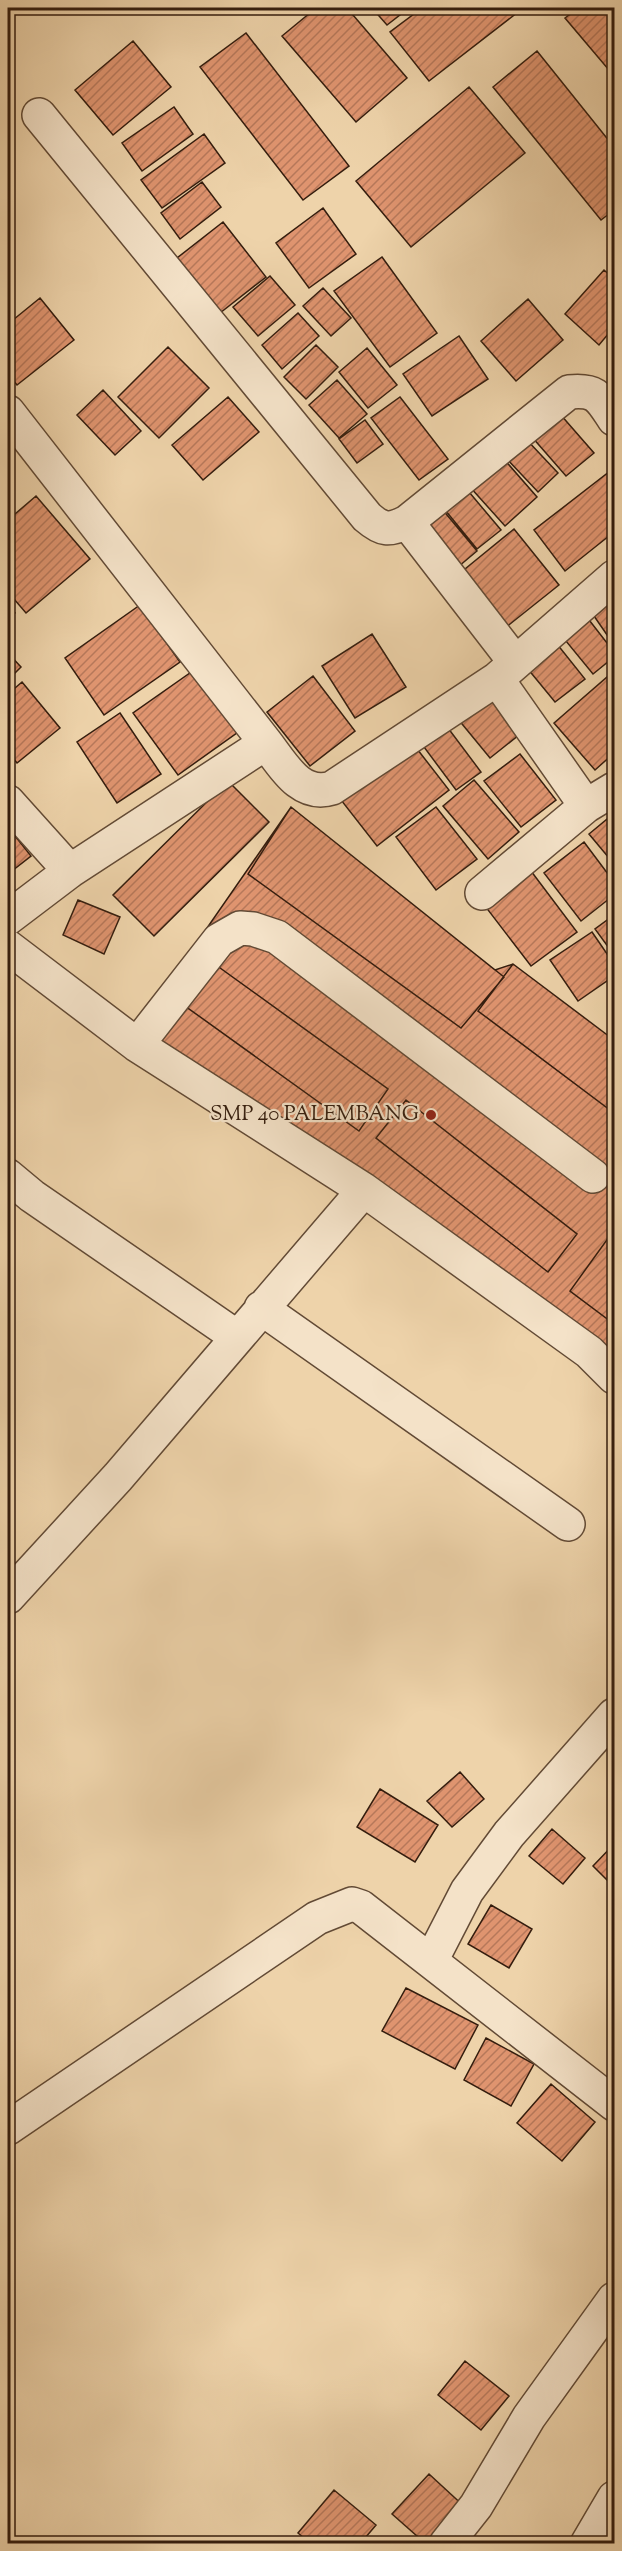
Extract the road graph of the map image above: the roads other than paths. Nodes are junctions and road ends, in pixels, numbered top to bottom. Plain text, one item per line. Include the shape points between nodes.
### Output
1 (39, 115) dead end
2 (8, 412) edge
3 (615, 419) edge
4 (407, 522) junction
5 (615, 577) edge
6 (506, 671) junction
7 (266, 743) junction
8 (615, 789) edge
9 (8, 802) edge
10 (586, 806) junction
11 (70, 871) junction
12 (482, 893) dead end
13 (8, 918) edge
14 (8, 947) edge
15 (137, 1045) junction
16 (8, 1176) edge
17 (593, 1176) dead end
18 (364, 1190) junction
19 (261, 1308) junction
20 (237, 1337) junction
21 (615, 1377) edge
22 (568, 1524) dead end
23 (8, 1598) edge
24 (615, 1715) edge
25 (431, 1961) junction
26 (615, 2104) edge
27 (8, 2128) edge
28 (615, 2299) edge
29 (615, 2498) edge
30 (446, 2544) edge
31 (587, 2544) edge

1 - 4 street via 367,517 385,530
2 - 7 street
3 - 4 street via 599,396 585,390 569,392
4 - 6 street
5 - 6 street
6 - 7 street via 324,791 299,783
6 - 10 street
7 - 11 street
8 - 10 street
9 - 11 street
10 - 12 street
11 - 13 street
14 - 15 street
15 - 17 street via 219,940 240,928 266,932
15 - 18 street
16 - 20 street
18 - 19 street
18 - 21 street via 589,1352
19 - 20 street
19 - 22 street
20 - 23 street
24 - 25 street via 509,1834 467,1892
25 - 26 street
25 - 27 street via 361,1906 345,1906 316,1918
28 - 30 street via 529,2417 476,2506
29 - 31 street

